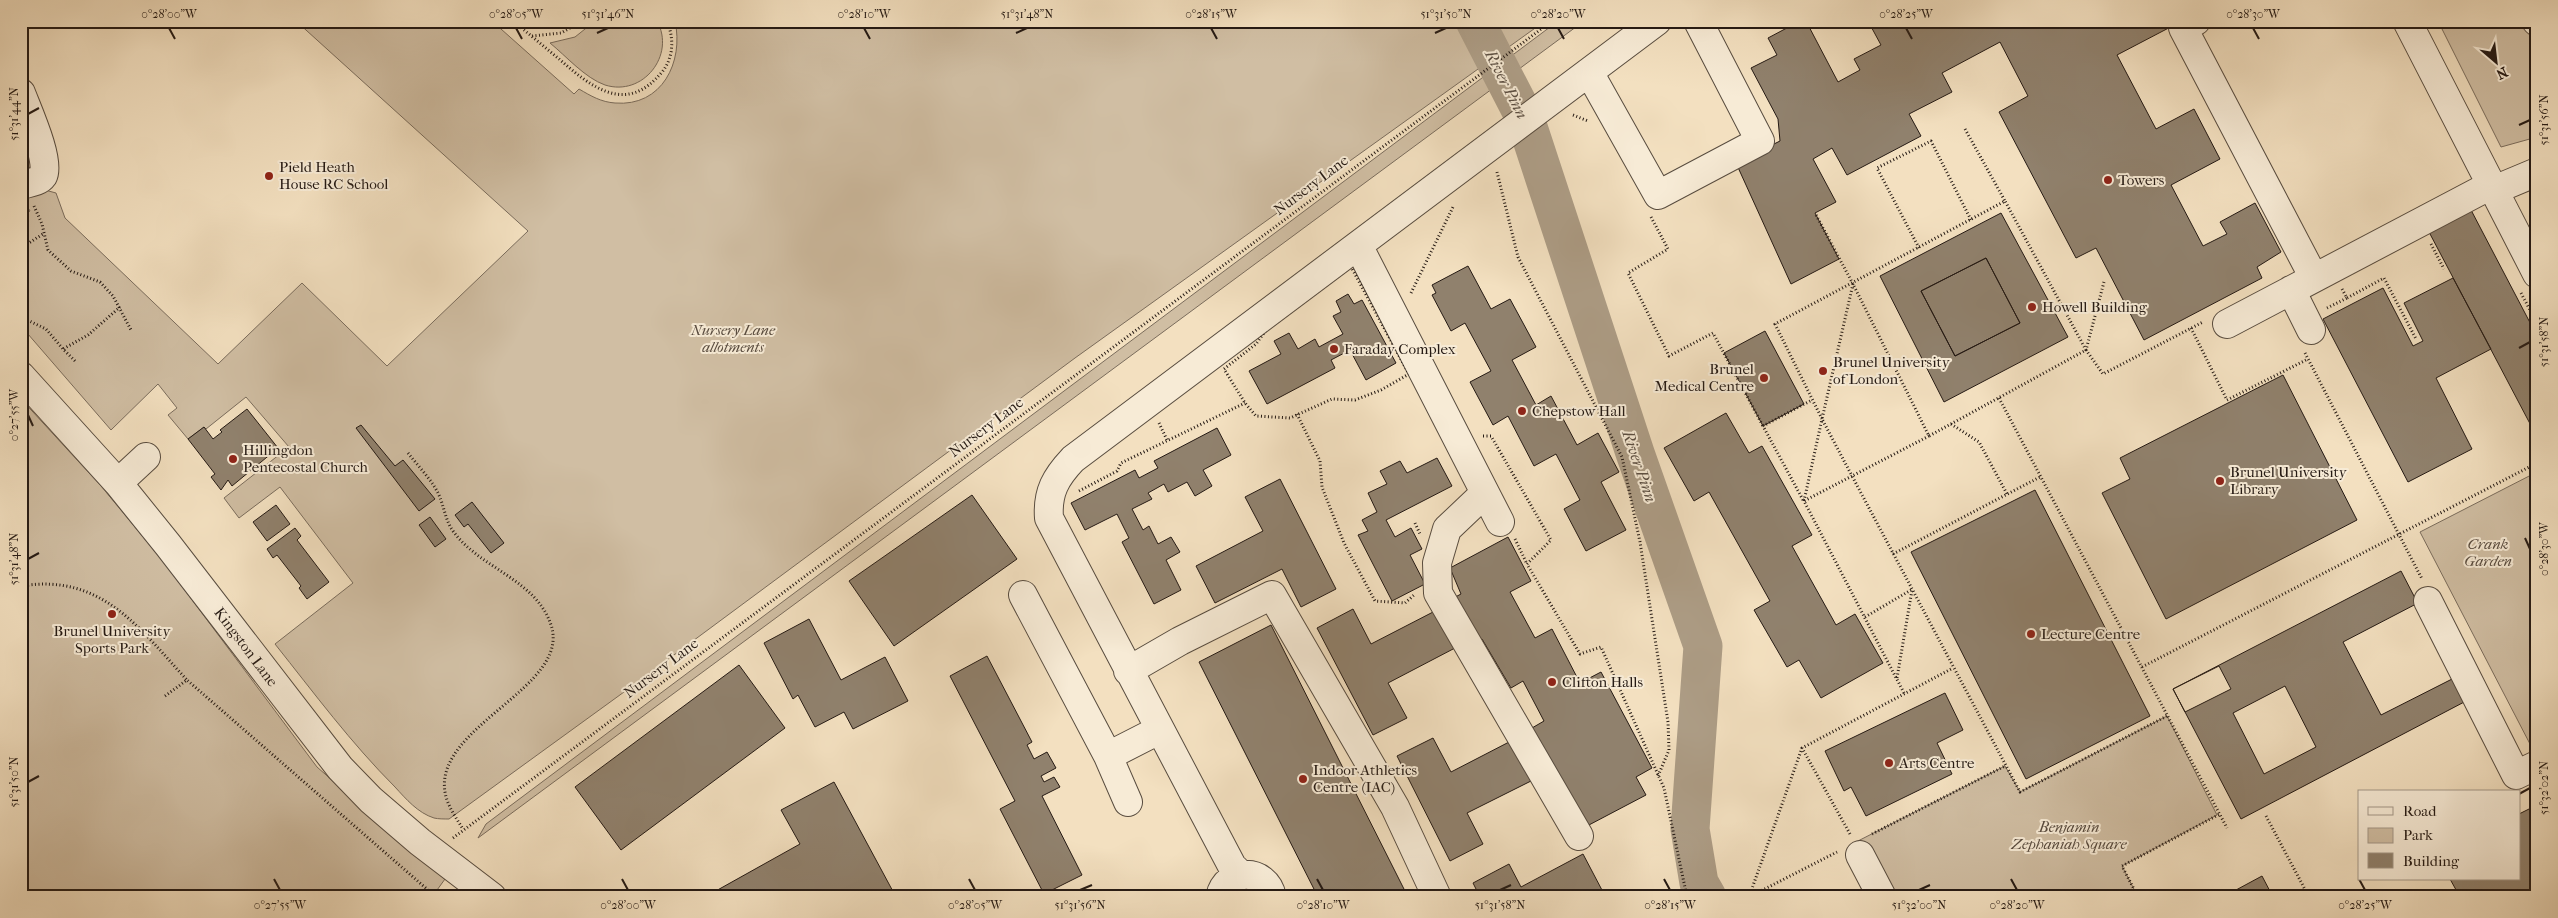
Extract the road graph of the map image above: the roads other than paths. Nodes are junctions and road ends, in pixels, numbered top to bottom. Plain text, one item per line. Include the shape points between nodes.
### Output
1 (1657, 21) edge
2 (1698, 21) edge
3 (2196, 21) edge
4 (2407, 21) edge
5 (1589, 72) junction
6 (21, 93) edge
7 (2537, 172) edge
8 (2492, 187) junction
9 (26, 194) edge
10 (1359, 247) junction
11 (2312, 279) junction
12 (2528, 282) edge
13 (2218, 322) road end
14 (2313, 331) road end
15 (21, 376) edge
16 (146, 457) dead end
17 (118, 483) junction
18 (1485, 493) junction
19 (1506, 528) road end
20 (1023, 594) dead end
21 (2428, 601) dead end
22 (1128, 671) junction
23 (1159, 730) junction
24 (1108, 756) junction
25 (2537, 765) edge
26 (1128, 802) dead end
27 (1579, 836) dead end
28 (1856, 846) road end
29 (1229, 884) edge
30 (492, 897) edge
31 (1272, 897) edge
32 (1437, 897) edge
33 (1882, 897) edge

1 - 5 street
2 - 5 street via 1760,141 1658,195
3 - 11 street via 2183,28
4 - 8 street
5 - 10 street via 1556,108 1503,137
6 - 9 street via 45,168 43,176
7 - 8 street
8 - 11 street
8 - 12 street
10 - 18 street
10 - 22 street via 1073,459 1056,478 1050,495 1049,518
11 - 13 street
11 - 14 street
15 - 17 street, Kingston Lane
16 - 17 street
17 - 30 street, Kingston Lane via 340,768 371,800
18 - 19 street
18 - 27 street via 1447,529 1437,562 1438,593
20 - 24 street
21 - 25 street via 2516,775
22 - 23 street
22 - 32 street via 1272,595 1395,807
23 - 24 street
23 - 29 street via 1176,762 1189,805
24 - 26 street
28 - 33 street
29 - 31 street via 1257,876 1265,882

